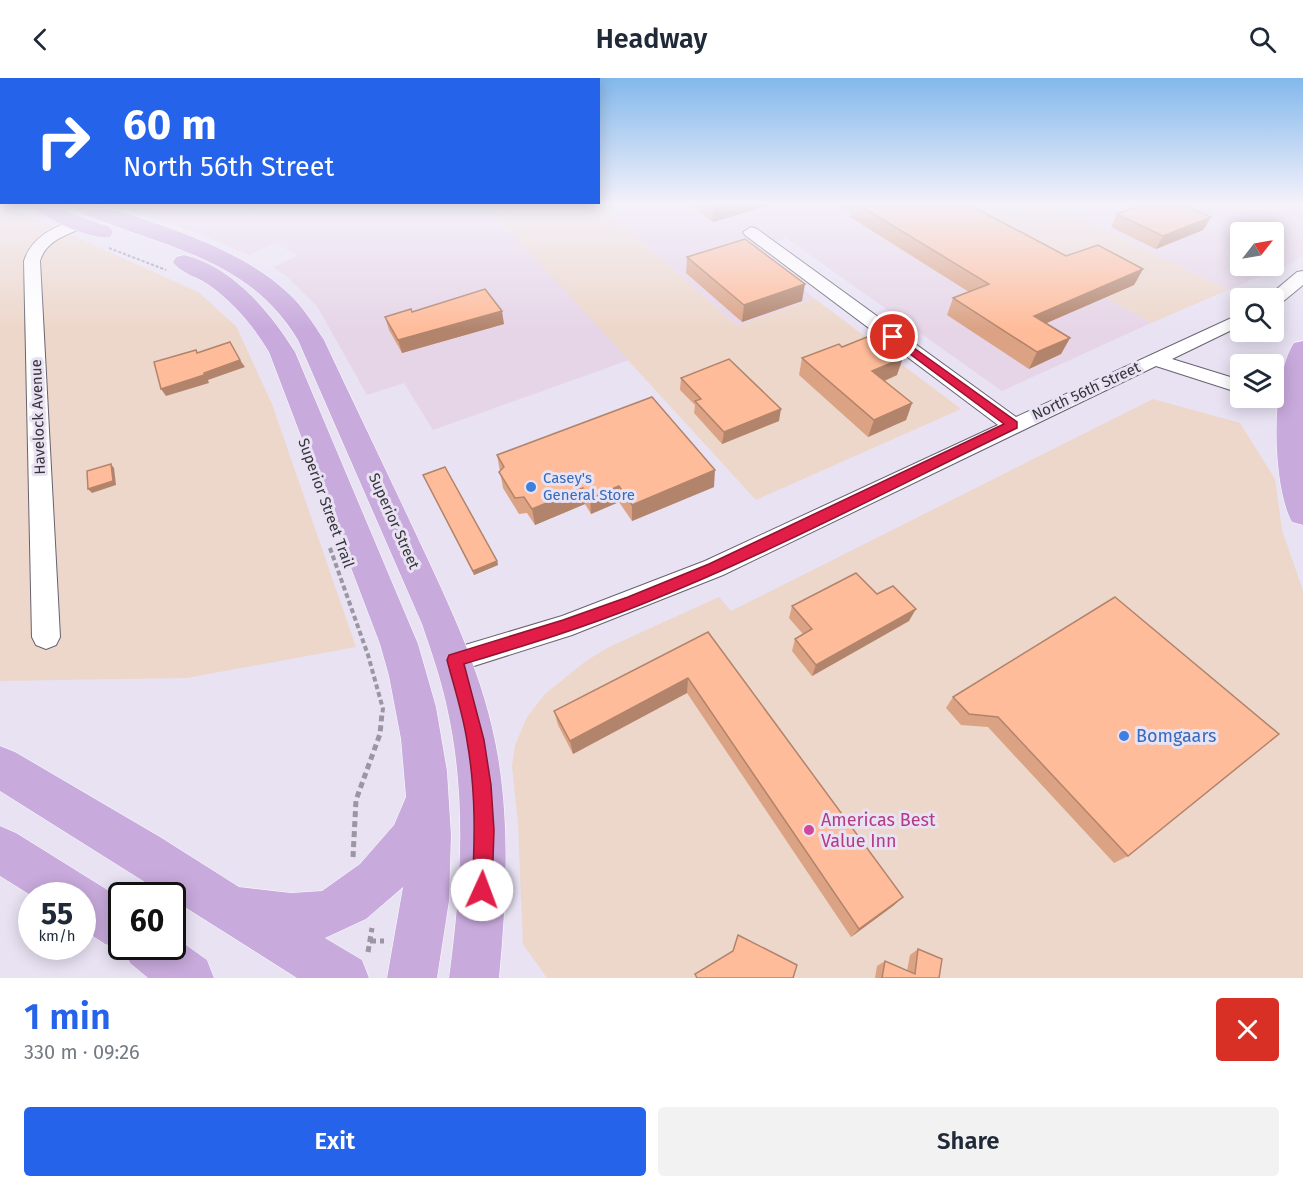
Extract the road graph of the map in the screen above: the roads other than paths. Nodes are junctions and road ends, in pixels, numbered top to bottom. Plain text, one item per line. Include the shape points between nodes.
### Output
1 (38, 246) edge
2 (149, 246) edge
3 (196, 246) edge
4 (770, 246) edge
5 (1303, 276) edge
6 (1284, 292) edge
7 (1230, 324) edge
8 (1303, 349) edge
9 (1153, 359) junction
10 (1230, 384) edge
11 (1290, 403) edge
12 (1013, 425) junction
13 (1303, 513) edge
14 (46, 637) dead end
15 (455, 660) junction
16 (0, 767) edge
17 (429, 792) junction
18 (0, 849) edge
19 (51, 882) edge
20 (231, 910) junction
21 (165, 960) edge
22 (189, 978) edge
23 (344, 978) edge
24 (412, 978) edge
25 (474, 978) edge

1 - 14 street, Havelock Avenue via 32,261
2 - 17 main road, Superior Street via 204,272 238,296 270,330 282,352 399,644 419,716
3 - 15 main road, Superior Street via 264,283 299,319
4 - 12 street
5 - 6 street
7 - 9 street, North 56th Street
8 - 11 main road
9 - 10 street
9 - 12 street, North 56th Street
11 - 13 main road via 1290,442
12 - 15 street, North 56th Street via 679,583 563,627
15 - 25 main road, Superior Street via 476,740 484,819
16 - 20 main road
17 - 20 main road via 416,831 389,867 344,905 306,917
17 - 24 main road, Superior Street via 425,902
18 - 19 main road
20 - 23 main road
21 - 22 main road

